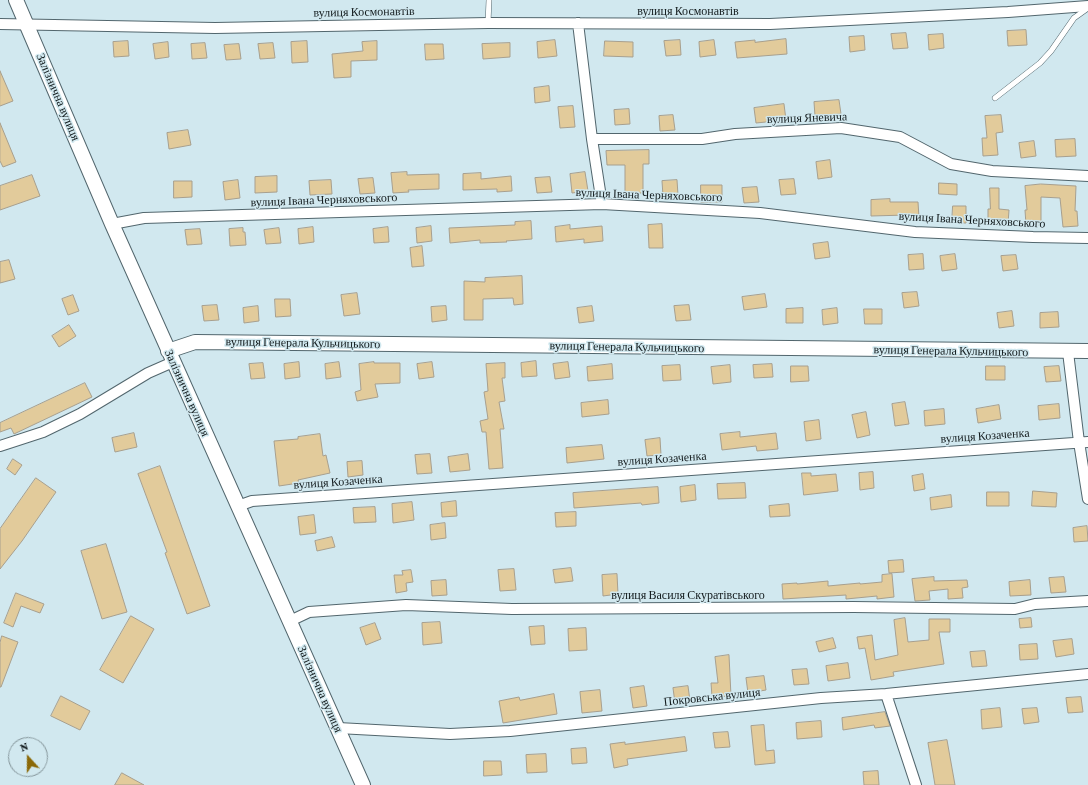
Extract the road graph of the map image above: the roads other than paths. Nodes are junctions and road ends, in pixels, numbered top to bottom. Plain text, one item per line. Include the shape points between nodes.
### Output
1 (16, 0) edge
2 (488, 0) edge
3 (1088, 7) edge
4 (488, 23) junction
5 (578, 23) junction
6 (0, 24) edge
7 (27, 24) junction
8 (996, 98) dead end
9 (592, 139) junction
10 (1088, 176) edge
11 (602, 204) junction
12 (112, 224) junction
13 (1088, 238) edge
14 (1088, 351) edge
15 (1068, 352) junction
16 (171, 357) junction
17 (1084, 442) edge
18 (0, 446) edge
19 (1088, 498) edge
20 (238, 506) junction
21 (1088, 601) edge
22 (290, 621) junction
23 (1088, 674) edge
24 (886, 694) junction
25 (338, 728) junction
26 (363, 785) edge
27 (916, 785) edge

1 - 7 street, Залізнична вулиця
2 - 4 lane
3 - 5 street, вулиця Космонавтів via 770,24
3 - 8 lane via 1074,18 1040,63
4 - 5 street, вулиця Космонавтів
4 - 7 street, вулиця Космонавтів via 215,28
5 - 9 street
6 - 7 street, вулиця Космонавтів
7 - 12 street, Залізнична вулиця
9 - 10 street, вулиця Яневича via 702,139 735,134 841,128 900,138 950,164 992,171
9 - 11 street
11 - 12 street, вулиця Івана Черняховського via 144,218
11 - 13 street, вулиця Івана Черняховського via 760,213 915,232
12 - 16 street, Залізнична вулиця
14 - 15 street, вулиця Генерала Кульчицького
15 - 16 street, вулиця Генерала Кульчицького via 195,342
15 - 17 street
16 - 18 street via 80,414 43,432
16 - 20 street, Залізнична вулиця
17 - 19 street
17 - 20 street, вулиця Козаченка via 252,501
20 - 22 street, Залізнична вулиця
21 - 22 street, вулиця Василя Скуратівського via 1034,604 1015,609 512,609 406,605 309,612
22 - 25 street, Залізнична вулиця
23 - 24 street, Покровська вулиця
24 - 25 street, Покровська вулиця via 821,698 510,731 450,734
24 - 27 street
25 - 26 street, Залізнична вулиця

